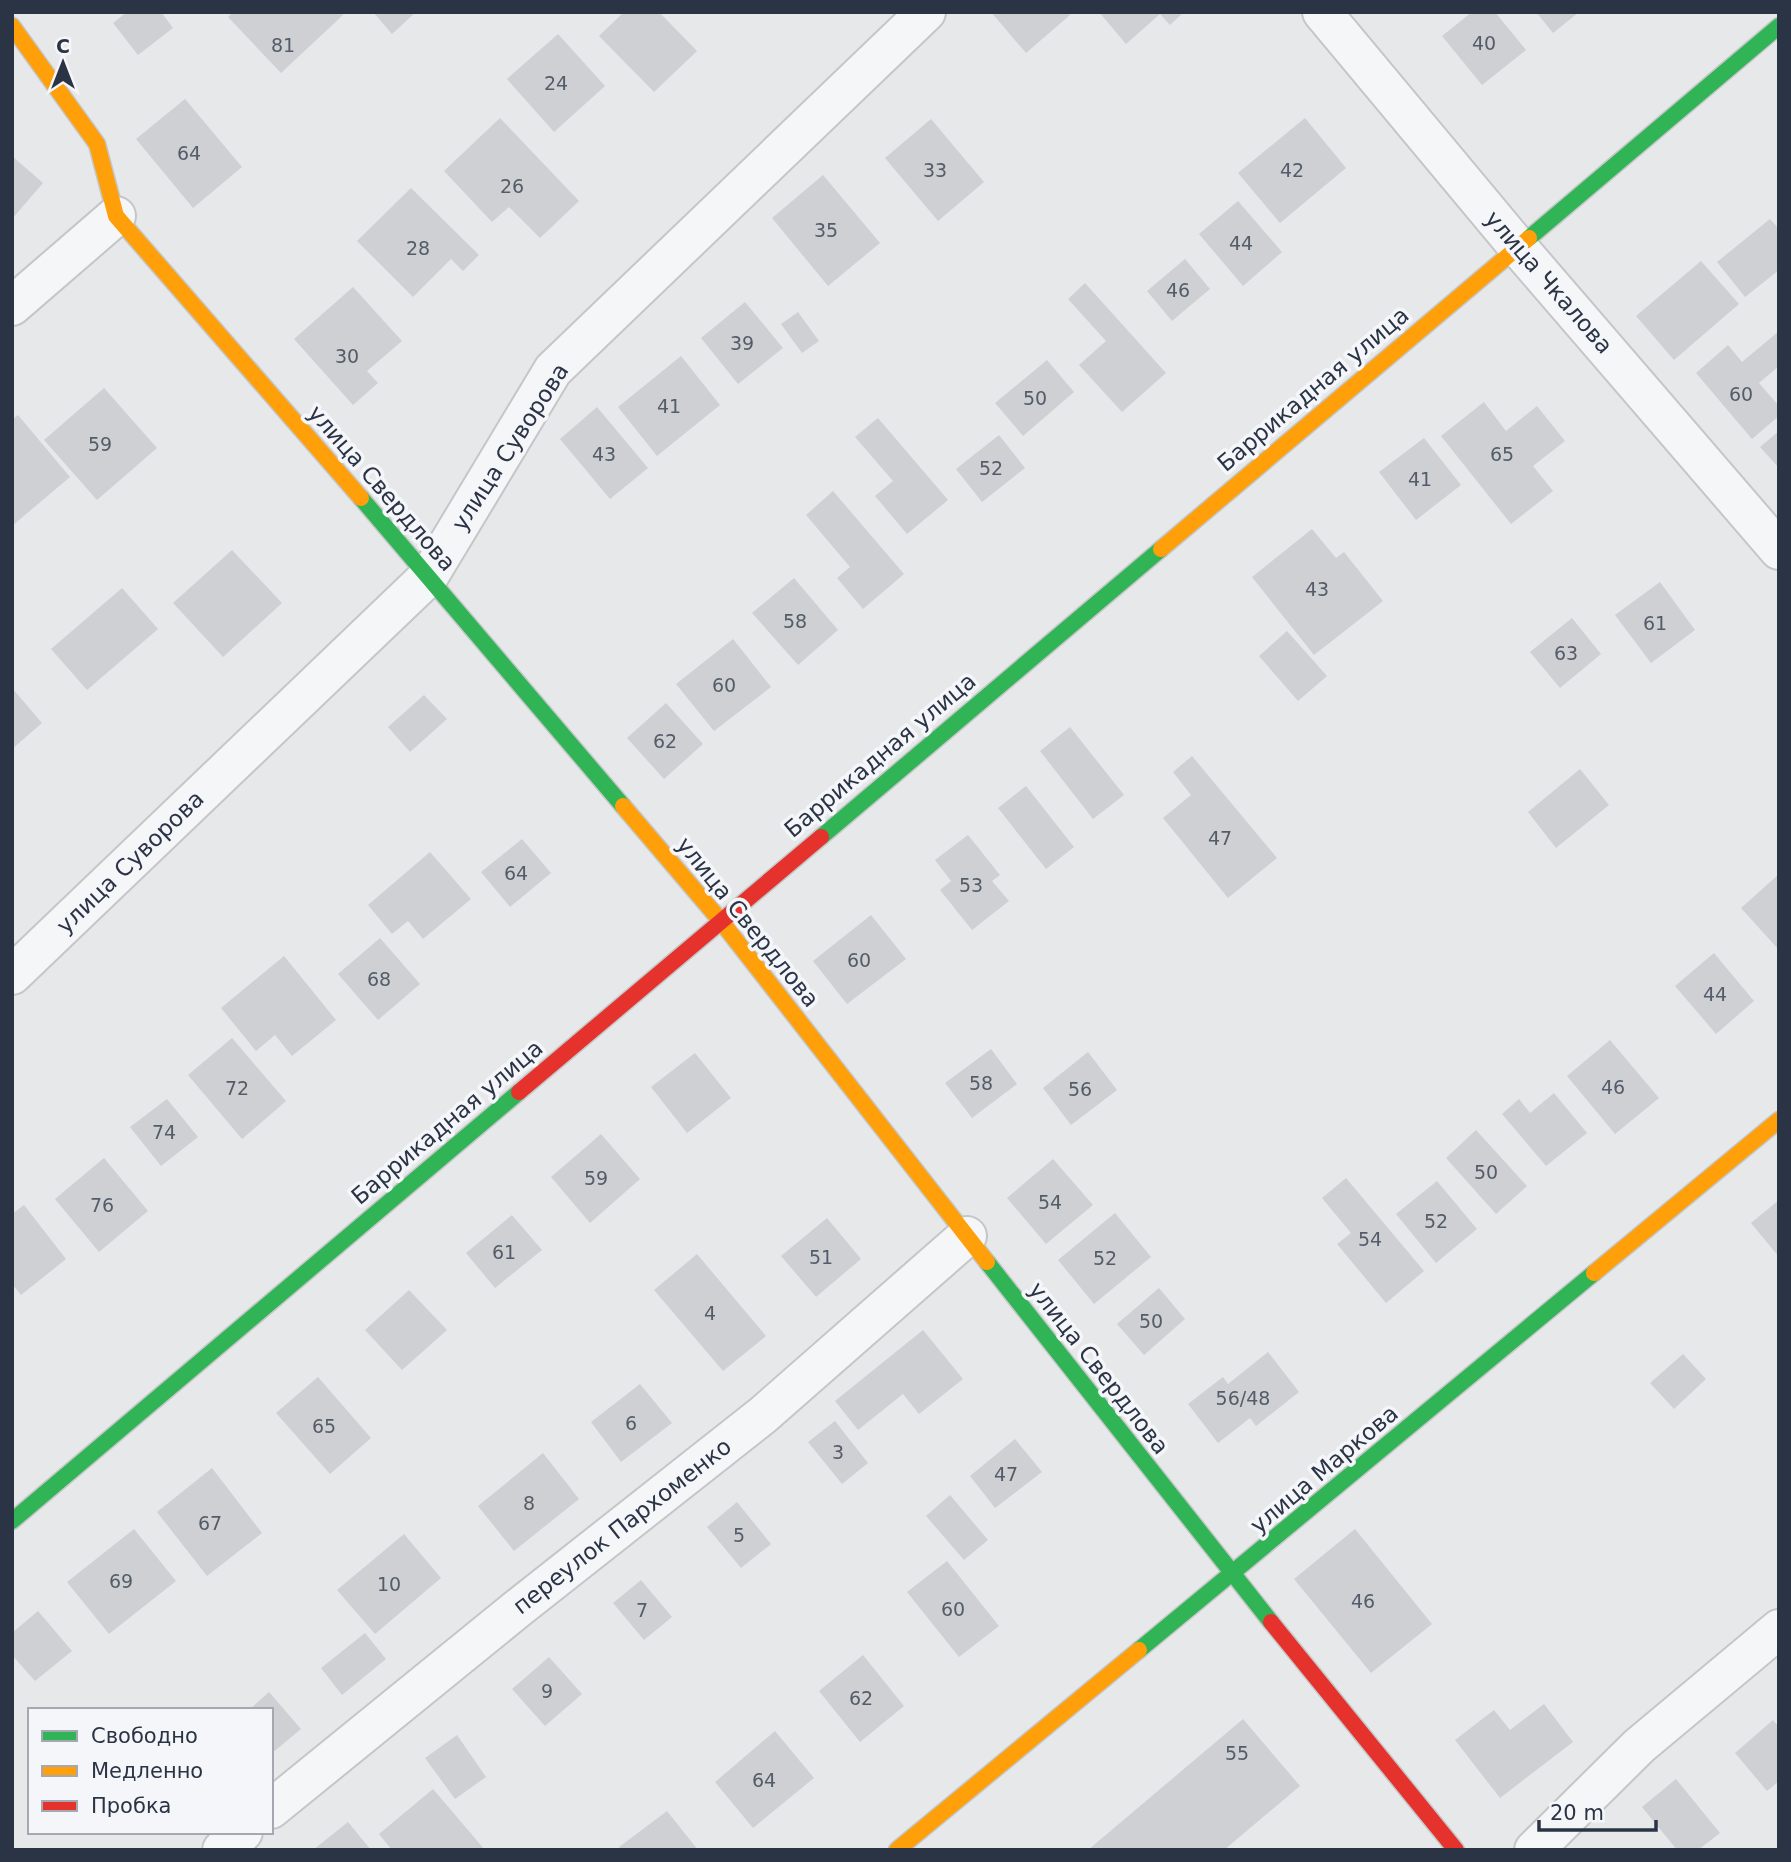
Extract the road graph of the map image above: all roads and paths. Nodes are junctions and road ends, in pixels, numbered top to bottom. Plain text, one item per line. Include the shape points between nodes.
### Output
1 (926, 12) edge
2 (1322, 12) edge
3 (12, 26) edge
4 (1779, 26) edge
5 (116, 216) junction
6 (1517, 246) junction
7 (12, 306) edge
8 (1779, 550) edge
9 (429, 576) junction
10 (720, 920) junction
11 (12, 975) edge
12 (1779, 1121) edge
13 (967, 1236) junction
14 (12, 1521) edge
15 (1233, 1575) junction
16 (1779, 1629) edge
17 (273, 1807) edge
18 (241, 1834) edge
19 (222, 1850) edge
20 (897, 1850) edge
21 (1455, 1850) edge
22 (1534, 1850) edge

1 - 9 street, улица Суворова via 553,370
2 - 6 street, улица Чкалова
3 - 5 street, улица Свердлова via 97,144
4 - 6 street, Баррикадная улица
5 - 7 street
5 - 9 street, улица Свердлова
6 - 8 street, улица Чкалова
6 - 10 street, Баррикадная улица
9 - 10 street, улица Свердлова
9 - 11 street, улица Суворова
10 - 13 street, улица Свердлова
10 - 14 street, Баррикадная улица
12 - 15 street, улица Маркова
13 - 15 street, улица Свердлова
13 - 17 street, переулок Пархоменко via 763,1415
15 - 20 street, улица Маркова
15 - 21 street, улица Свердлова
16 - 22 street via 1639,1746
18 - 19 street

